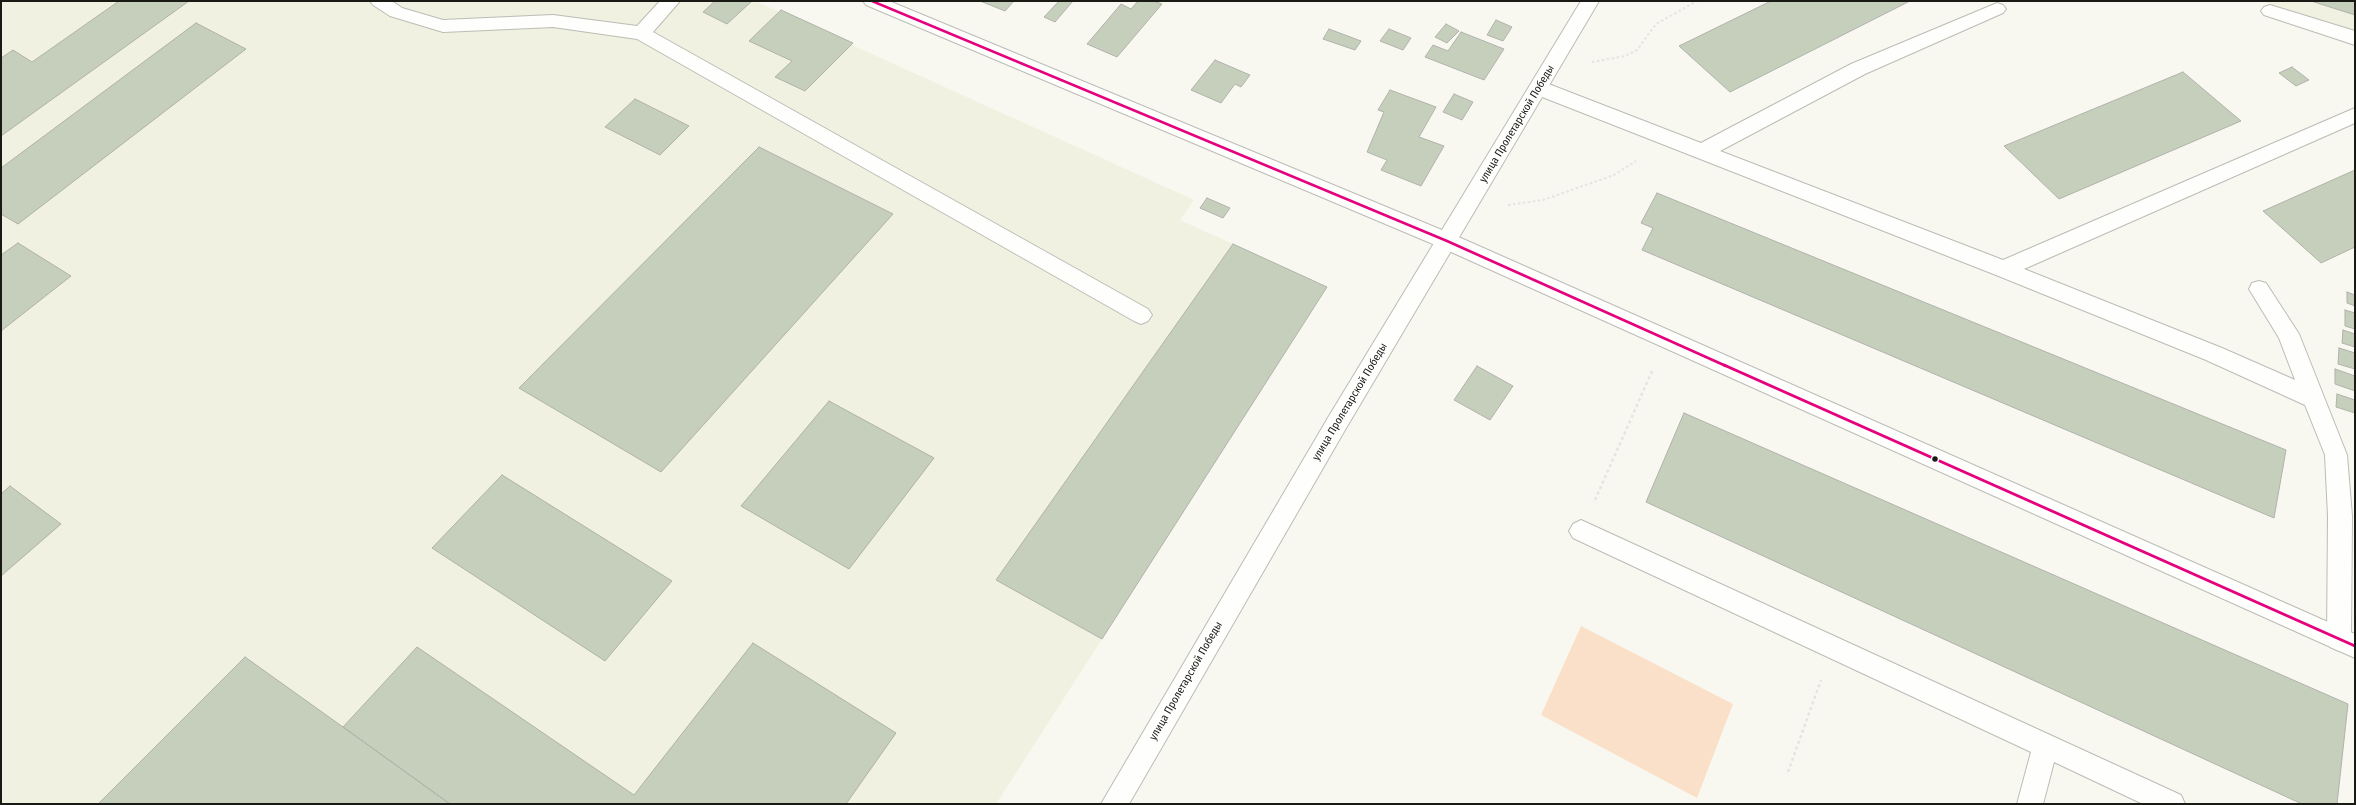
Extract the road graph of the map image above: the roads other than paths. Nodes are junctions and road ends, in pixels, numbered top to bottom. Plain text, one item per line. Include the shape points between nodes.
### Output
1 (379, 1) edge
2 (671, 1) edge
3 (872, 1) edge
4 (1590, 1) edge
5 (1997, 9) dead end
6 (2270, 11) dead end
7 (641, 33) junction
8 (2355, 38) edge
9 (1539, 88) junction
10 (2355, 115) edge
11 (1703, 151) junction
12 (1447, 241) junction
13 (2003, 269) junction
14 (2259, 288) dead end
15 (1141, 315) dead end
16 (2314, 398) junction
17 (1582, 530) road end
18 (2347, 642) edge
19 (2045, 746) junction
20 (1114, 804) edge
21 (2030, 804) edge
22 (2172, 804) edge

1 - 7 street via 396,12 443,26 553,21
2 - 7 street
3 - 12 street
4 - 9 street, улица Пролетарской Победы
5 - 11 street via 1858,69
6 - 8 street
7 - 15 street
9 - 11 street
9 - 12 street, улица Пролетарской Победы
10 - 13 street
11 - 13 street
12 - 18 street
12 - 20 street, улица Пролетарской Победы via 1337,423
13 - 16 street via 2214,354
14 - 16 street via 2288,334
16 - 18 street via 2336,455
17 - 19 street
19 - 21 street
19 - 22 street

